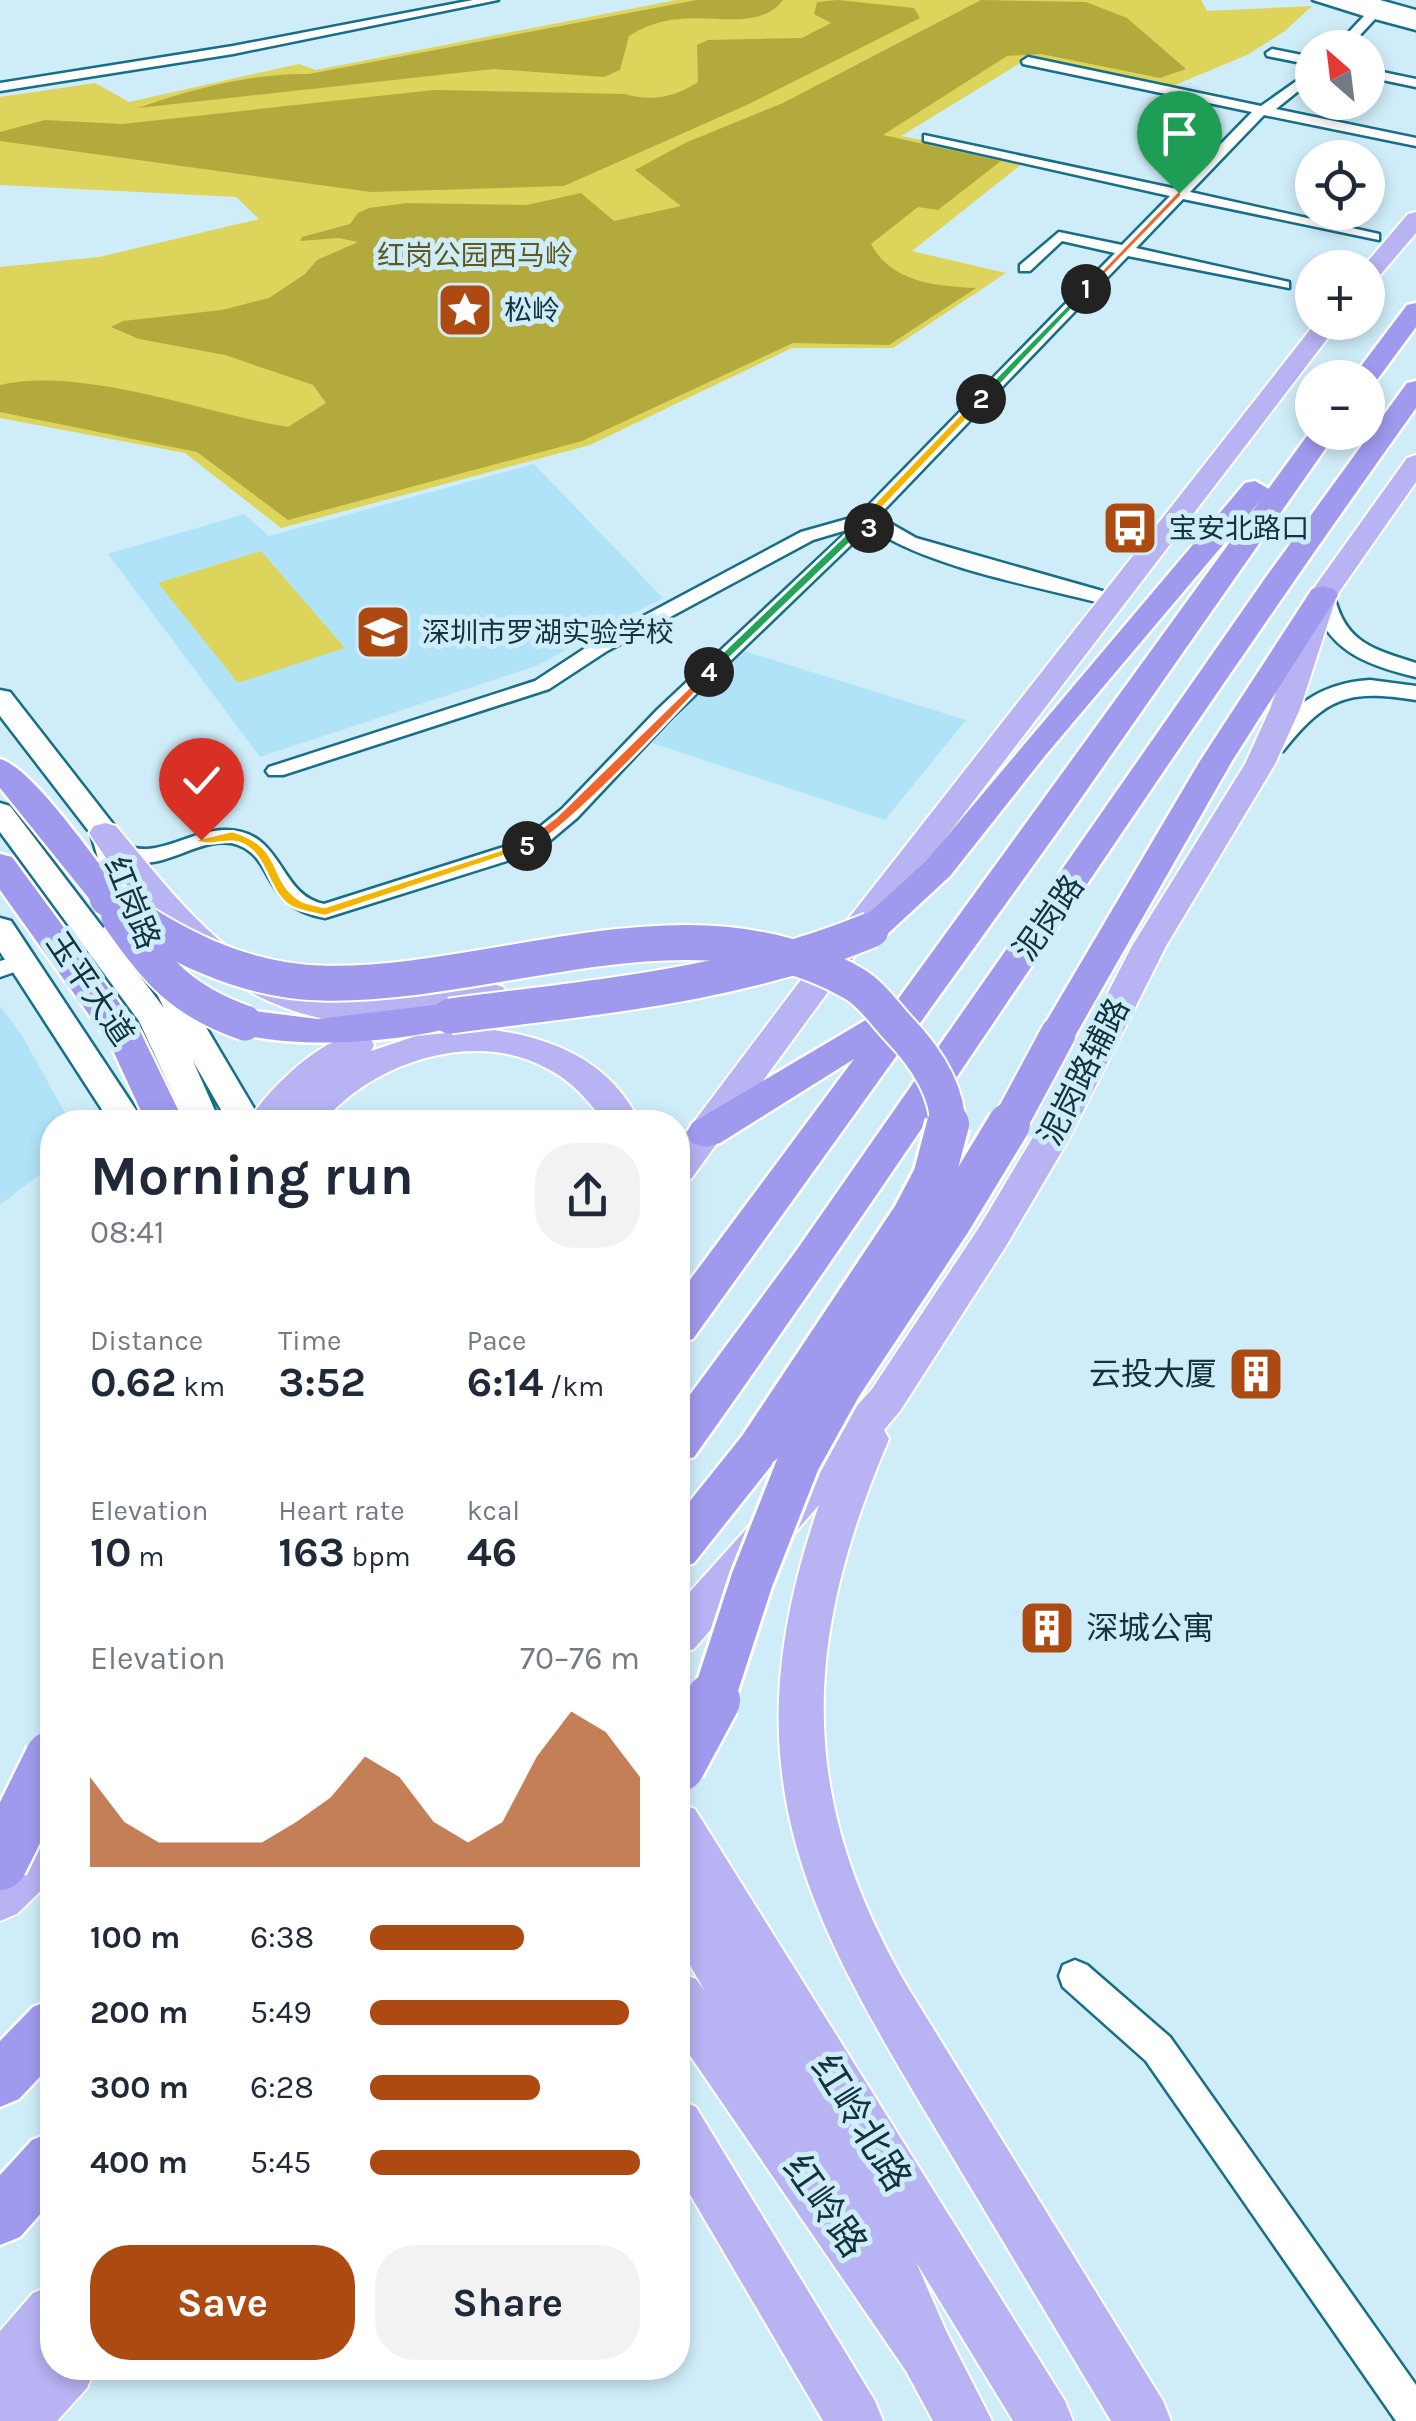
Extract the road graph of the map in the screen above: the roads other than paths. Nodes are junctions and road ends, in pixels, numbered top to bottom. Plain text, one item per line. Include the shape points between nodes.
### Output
1 (492, 0) edge
2 (1320, 0) edge
3 (1339, 0) edge
4 (1360, 0) edge
5 (1385, 0) edge
6 (1409, 0) edge
7 (1373, 14) junction
8 (1416, 14) edge
9 (1357, 30) edge
10 (1272, 53) dead end
11 (1295, 58) edge
12 (1028, 61) dead end
13 (1385, 77) edge
14 (1416, 83) edge
15 (0, 87) edge
16 (1295, 89) edge
17 (1258, 112) junction
18 (928, 138) dead end
19 (1416, 142) edge
20 (1179, 193) junction
21 (1416, 219) edge
22 (1374, 237) dead end
23 (1122, 250) junction
24 (1385, 255) edge
25 (1025, 268) dead end
26 (1284, 285) dead end
27 (1416, 310) edge
28 (1314, 340) edge
29 (1378, 360) edge
30 (1416, 389) edge
31 (1295, 449) edge
32 (1311, 450) edge
33 (1416, 464) edge
34 (874, 522) junction
35 (1155, 547) junction
36 (1276, 584) junction
37 (1323, 595) junction
38 (1113, 600) junction
39 (1416, 670) edge
40 (1416, 693) edge
41 (0, 698) edge
42 (0, 742) edge
43 (1032, 750) junction
44 (1216, 761) junction
45 (1260, 764) junction
46 (0, 768) edge
47 (276, 772) dead end
48 (16, 807) edge
49 (114, 843) junction
50 (0, 865) edge
51 (107, 898) junction
52 (873, 919) junction
53 (0, 928) edge
54 (915, 1004) junction
55 (445, 1030) junction
56 (119, 1110) edge
57 (160, 1110) edge
58 (199, 1110) edge
59 (238, 1110) edge
60 (276, 1110) edge
61 (314, 1110) edge
62 (613, 1110) edge
63 (706, 1133) junction
64 (690, 1154) edge
65 (690, 1310) edge
66 (886, 1400) junction
67 (690, 1427) edge
68 (690, 1534) edge
69 (690, 1621) edge
70 (690, 1744) edge
71 (40, 1782) edge
72 (40, 1796) edge
73 (0, 1838) edge
74 (690, 1854) edge
75 (40, 1860) edge
76 (0, 1863) edge
77 (0, 1898) edge
78 (690, 1911) edge
79 (724, 1938) junction
80 (1076, 1976) dead end
81 (690, 2013) edge
82 (40, 2038) edge
83 (0, 2080) edge
84 (690, 2145) edge
85 (40, 2173) edge
86 (0, 2216) edge
87 (40, 2326) edge
88 (926, 2351) junction
89 (0, 2374) edge
90 (56, 2380) edge
91 (1416, 2417) edge
92 (20, 2421) edge
93 (855, 2421) edge
94 (964, 2421) edge
95 (1044, 2421) edge
96 (1143, 2421) edge

1 - 15 street
2 - 7 street
3 - 8 street
4 - 8 main road
5 - 8 street
6 - 8 street
7 - 8 street
7 - 9 street
10 - 11 street
12 - 17 street
13 - 14 street
16 - 17 street
17 - 19 street
17 - 20 street
18 - 20 street
20 - 22 street
20 - 23 street
21 - 24 main road
23 - 25 street via 1060,236
23 - 26 street
23 - 34 street via 875,509
27 - 29 highway
28 - 35 main road
30 - 36 highway, 泥岗路
31 - 43 highway
32 - 54 highway, 泥岗路
33 - 37 main road, 泥岗路辅路
34 - 38 street via 912,544
34 - 47 street via 806,536 542,684
34 - 49 street via 850,536 561,820 521,849 325,912 296,904 262,850 232,836 144,859
35 - 38 main road
35 - 43 main road via 1124,609
36 - 44 highway via 1278,610
36 - 67 highway, 泥岗路
37 - 39 street via 1326,617 1342,639
37 - 44 highway
37 - 45 main road, 泥岗路辅路
38 - 52 main road
40 - 45 street via 1366,688 1322,695
41 - 49 main road, 红岗路
42 - 48 highway
43 - 52 highway via 901,909
44 - 70 highway, bridge via 1020,1106 800,1461 710,1708
45 - 66 main road, 泥岗路辅路 via 1149,946 1056,1130
46 - 48 highway, 玉平大道
48 - 51 highway, 玉平大道
48 - 58 main road via 66,900 152,1015
49 - 52 main road via 203,946 262,987 331,1008 410,1006 740,960
49 - 59 main road, 红岗路 via 126,903
50 - 57 highway, 玉平大道 via 127,1040
51 - 55 highway, bridge via 165,981 216,1015 277,1030
51 - 68 highway, bridge via 189,952 298,981 399,981 699,942 755,946 840,974 909,1037 944,1095 948,1129 926,1198 762,1444
52 - 55 highway, bridge via 828,950 741,976
52 - 63 main road
53 - 56 main road
54 - 63 highway
54 - 65 highway, 泥岗路
55 - 60 main road via 376,1037 341,1053
55 - 61 main road via 364,1069
55 - 62 main road via 551,1055 594,1084
63 - 64 main road
66 - 69 main road, 泥岗路辅路
66 - 96 main road via 820,1558 802,1643 798,1718 809,1811 851,1931 889,2004
71 - 76 highway, bridge
72 - 73 main road, bridge
74 - 79 main road, 红岭北路
75 - 77 main road
78 - 79 main road
79 - 88 main road via 878,2234
79 - 95 main road, 红岭北路
80 - 91 street via 1158,2049
81 - 88 main road, 红岭路
82 - 83 highway
84 - 93 main road
85 - 86 highway
87 - 89 main road
88 - 94 main road, 红岭路
90 - 92 main road

